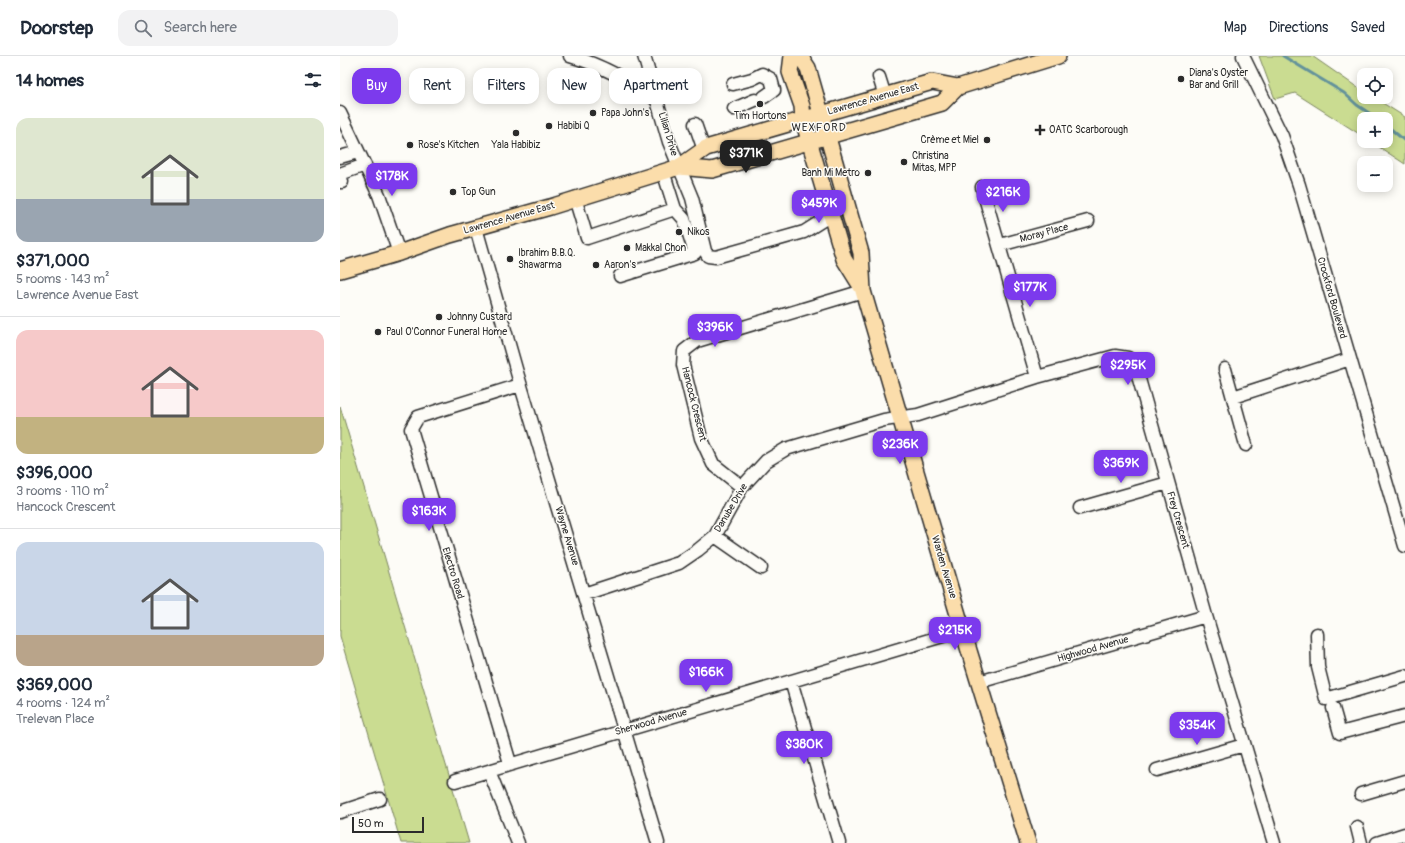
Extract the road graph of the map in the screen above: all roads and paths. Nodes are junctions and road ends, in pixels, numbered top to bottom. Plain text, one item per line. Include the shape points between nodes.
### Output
1 (570, 56) edge
2 (644, 56) edge
3 (792, 56) edge
4 (800, 56) edge
5 (1058, 56) edge
6 (1243, 56) edge
7 (648, 68) edge
8 (609, 71) edge
9 (879, 77) dead end
10 (732, 84) dead end
11 (958, 87) junction
12 (885, 96) junction
13 (658, 104) edge
14 (734, 109) dead end
15 (340, 113) edge
16 (822, 114) junction
17 (803, 120) junction
18 (695, 124) dead end
19 (828, 136) junction
20 (810, 142) junction
21 (704, 150) junction
22 (358, 152) junction
23 (340, 157) edge
24 (365, 165) junction
25 (679, 167) junction
26 (663, 172) junction
27 (340, 173) edge
28 (340, 182) edge
29 (982, 187) dead end
30 (575, 198) junction
31 (675, 209) junction
32 (831, 215) junction
33 (1088, 221) dead end
34 (476, 228) junction
35 (1000, 245) junction
36 (399, 253) junction
37 (340, 270) edge
38 (620, 276) dead end
39 (864, 291) junction
40 (1350, 360) junction
41 (1225, 369) dead end
42 (1037, 377) junction
43 (520, 384) junction
44 (1233, 397) junction
45 (900, 417) junction
46 (1246, 445) dead end
47 (1168, 483) junction
48 (742, 487) junction
49 (1080, 508) dead end
50 (715, 536) junction
51 (1405, 546) edge
52 (761, 568) dead end
53 (584, 594) junction
54 (1206, 616) junction
55 (963, 630) junction
56 (1317, 634) dead end
57 (1405, 676) edge
58 (790, 681) junction
59 (979, 682) junction
60 (1333, 708) dead end
61 (1405, 716) edge
62 (624, 730) junction
63 (1244, 745) junction
64 (510, 763) junction
65 (1156, 770) dead end
66 (489, 771) junction
67 (455, 781) dead end
68 (1405, 781) edge
69 (1361, 794) dead end
70 (380, 799) dead end
71 (340, 812) edge
72 (1357, 827) dead end
73 (1405, 834) edge
74 (518, 843) edge
75 (658, 843) edge
76 (839, 843) edge
77 (1028, 843) edge
78 (1274, 843) edge
79 (1361, 843) edge
80 (1377, 843) edge

1 - 8 street
2 - 7 street, Lilian Drive
3 - 17 main road, Warden Avenue via 790,72 802,106
4 - 16 main road, Warden Avenue via 808,68
5 - 11 main road, Lawrence Avenue East
6 - 40 street, Crockford Boulevard via 1282,136 1299,185
9 - 12 street
10 - 14 street via 762,74 771,79 774,90
11 - 12 main road, Lawrence Avenue East via 932,82
11 - 19 main road, Lawrence Avenue East via 942,103
12 - 16 main road, Lawrence Avenue East
13 - 25 street, Lilian Drive
15 - 22 street
16 - 17 main road, Lawrence Avenue East
16 - 19 main road, Warden Avenue
17 - 20 main road, Warden Avenue
17 - 21 main road, Lawrence Avenue East
18 - 21 street
19 - 20 main road, Lawrence Avenue East
19 - 39 main road, Warden Avenue via 861,253
20 - 25 main road, Lawrence Avenue East via 712,170
20 - 32 main road, Warden Avenue
21 - 25 main road, Lawrence Avenue East
22 - 23 street
22 - 24 street
24 - 27 street
24 - 36 street via 379,195
25 - 26 main road, Lawrence Avenue East
25 - 32 street, Lilian Drive via 692,198 708,256 716,257 804,232
26 - 30 main road, Lawrence Avenue East
26 - 31 street
27 - 28 street
29 - 35 street
30 - 31 street via 587,238
30 - 34 main road, Lawrence Avenue East
31 - 38 street via 684,219 695,253
32 - 39 main road, Warden Avenue via 844,259
33 - 35 street, Moray Place
34 - 36 main road, Lawrence Avenue East
34 - 43 street, Wayne Avenue
35 - 42 street
36 - 37 main road, Lawrence Avenue East
39 - 45 main road, Warden Avenue
39 - 48 street, Hancock Crescent via 696,341 684,351 683,365 701,438 713,464
40 - 44 street
40 - 51 street, Crockford Boulevard
41 - 44 street
42 - 45 street, Frey Crescent via 918,415
42 - 47 street, Frey Crescent via 1115,356 1128,358 1135,365
43 - 53 street, Wayne Avenue
43 - 64 street, Electro Road via 418,417 411,429
44 - 46 street
45 - 48 street, Danube Drive via 786,449 766,461
45 - 55 main road, Warden Avenue
47 - 49 street
47 - 54 street, Frey Crescent
48 - 50 street, Danube Drive
50 - 52 street
50 - 53 street, Danube Drive via 679,563
53 - 62 street, Wayne Avenue
54 - 59 street, Highwood Avenue
54 - 63 street, Frey Crescent
55 - 58 street, Sherwood Avenue
55 - 59 main road, Warden Avenue
56 - 57 street via 1318,667 1326,699
58 - 62 street, Sherwood Avenue
58 - 76 street
59 - 77 main road, Warden Avenue
60 - 61 street via 1340,733
62 - 64 street, Sherwood Avenue
62 - 75 street, Wayne Avenue
63 - 65 street
63 - 78 street, Frey Crescent
64 - 66 street, Sherwood Avenue
66 - 67 street, Sherwood Avenue
66 - 74 street
68 - 69 street
70 - 71 street
72 - 79 street
73 - 80 street

